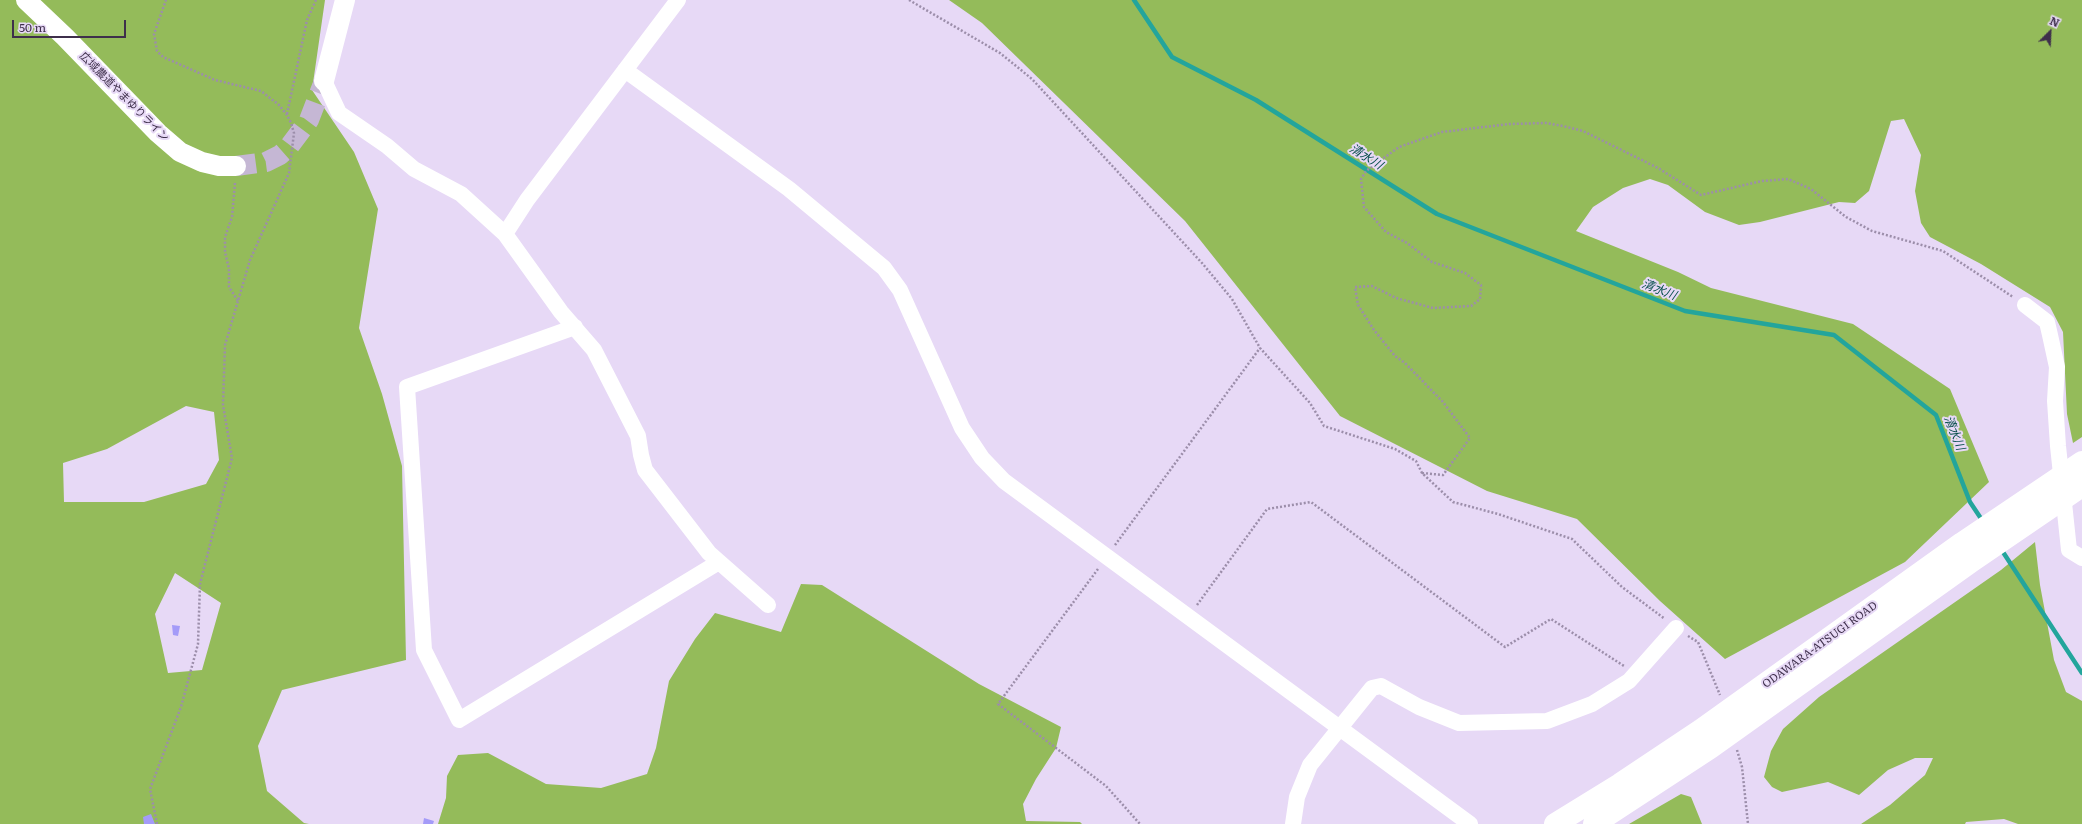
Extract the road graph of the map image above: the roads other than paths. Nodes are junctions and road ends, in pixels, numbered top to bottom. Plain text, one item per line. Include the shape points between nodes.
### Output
1 (26, 0) edge
2 (345, 0) edge
3 (678, 0) edge
4 (625, 70) junction
5 (324, 81) joint
6 (236, 166) tunnel mouth
7 (505, 234) junction
8 (2025, 305) road end
9 (575, 327) junction
10 (2082, 462) edge
11 (2082, 486) edge
12 (1967, 552) junction
13 (2082, 558) edge
14 (719, 562) junction
15 (768, 605) dead end
16 (1676, 628) road end
17 (1339, 727) junction
18 (1293, 824) edge
19 (1470, 824) edge
20 (1555, 824) edge
21 (1594, 824) edge

1 - 6 street, 広域農道やまゆりライン via 180,152 202,162
2 - 5 street
3 - 4 street
4 - 7 street via 527,200
4 - 17 street via 789,190 884,268 900,290 962,428 982,458 1004,481
5 - 7 street via 339,113 387,146 414,169 461,194
7 - 9 street via 561,312
8 - 13 street via 2047,322 2050,335 2057,367 2055,401 2069,550
9 - 14 street via 594,350 638,436 645,470 709,553
9 - 14 street via 407,387 424,650 459,720
10 - 12 highway, ODAWARA-ATSUGI ROAD
11 - 12 highway, ODAWARA-ATSUGI ROAD
12 - 20 highway, ODAWARA-ATSUGI ROAD via 1620,784
12 - 21 highway, ODAWARA-ATSUGI ROAD via 1710,748
14 - 15 street
16 - 17 street via 1630,681 1592,704 1546,720 1459,723 1381,686 1372,688
17 - 18 street via 1310,765 1297,797
17 - 19 street

